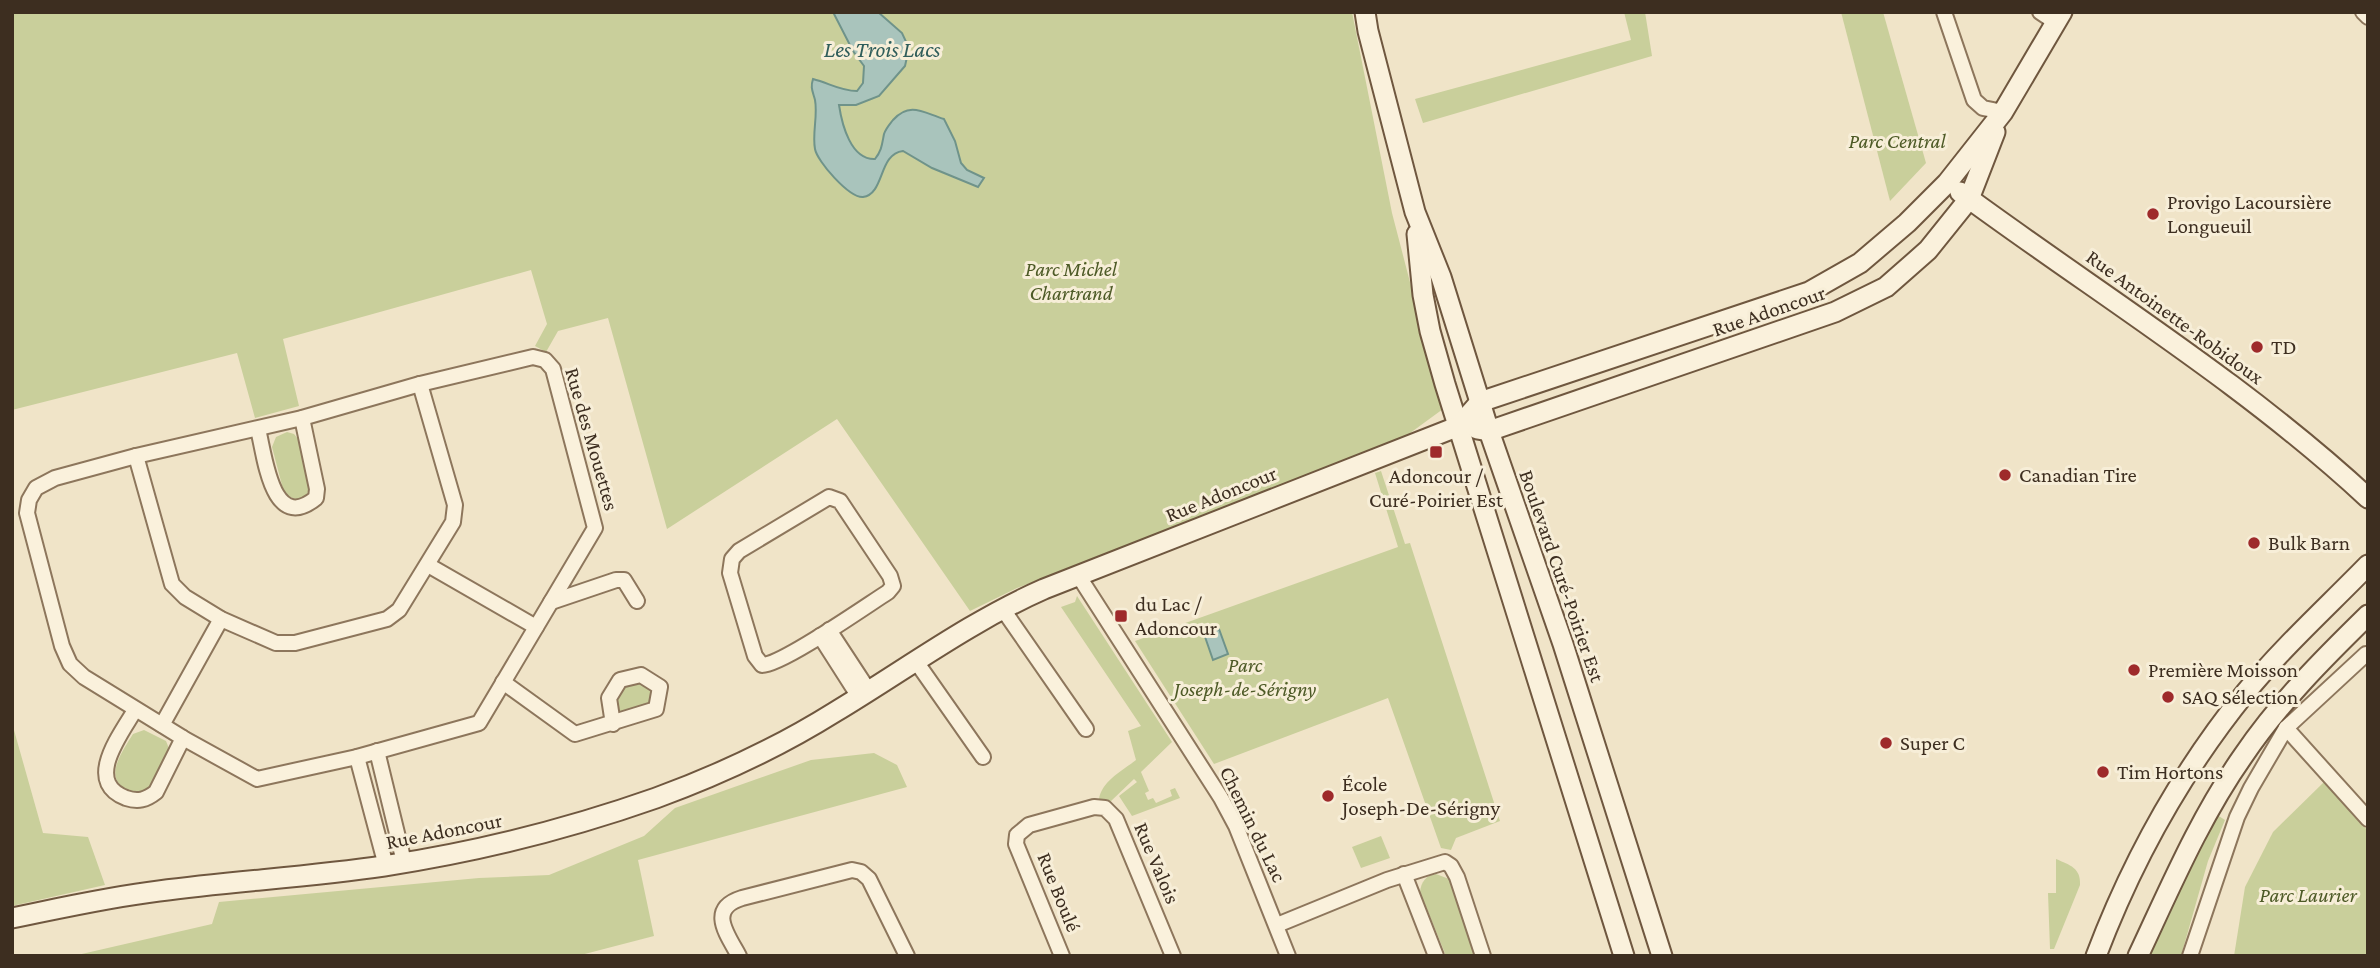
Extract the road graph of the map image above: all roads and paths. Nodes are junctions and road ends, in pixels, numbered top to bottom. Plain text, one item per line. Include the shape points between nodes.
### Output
1 (1366, 12) edge
2 (1944, 12) edge
3 (2363, 12) edge
4 (2052, 16) edge
5 (2368, 17) edge
6 (2003, 112) junction
7 (1947, 183) junction
8 (1969, 199) junction
9 (1415, 212) junction
10 (420, 384) junction
11 (1480, 402) junction
12 (302, 418) junction
13 (1459, 426) junction
14 (258, 429) junction
15 (1489, 431) junction
16 (136, 456) junction
17 (2368, 498) edge
18 (428, 565) junction
19 (2368, 565) edge
20 (1078, 575) junction
21 (637, 601) dead end
22 (551, 602) junction
23 (1002, 608) junction
24 (2368, 615) edge
25 (221, 619) junction
26 (536, 627) junction
27 (824, 633) junction
28 (2367, 655) edge
29 (915, 660) junction
30 (503, 682) junction
31 (864, 694) junction
32 (135, 710) junction
33 (613, 724) dead end
34 (162, 725) junction
35 (2286, 728) junction
36 (1086, 729) dead end
37 (183, 738) junction
38 (377, 751) junction
39 (357, 757) junction
40 (983, 757) dead end
41 (2368, 819) edge
42 (1016, 844) joint
43 (395, 864) junction
44 (1404, 874) junction
45 (12, 918) edge
46 (1276, 925) junction
47 (738, 956) edge
48 (908, 956) edge
49 (1062, 956) edge
50 (1173, 956) edge
51 (1288, 956) edge
52 (1436, 956) edge
53 (1483, 956) edge
54 (1624, 956) edge
55 (1662, 956) edge
56 (2096, 956) edge
57 (2138, 956) edge
58 (2190, 956) edge

1 - 9 street, Boulevard Curé-Poirier Est
2 - 6 street via 1974,100 1983,108
3 - 5 street
4 - 6 street, Rue Adoncour
6 - 7 street, Rue Adoncour
6 - 8 street, Rue Adoncour
7 - 8 street, Rue Antoinette-Robidoux
7 - 11 street, Rue Adoncour via 1860,263 1809,292
8 - 15 street, Rue Adoncour via 1928,250 1886,288 1845,307
8 - 17 street, Rue Antoinette-Robidoux via 2239,391
9 - 11 street, Boulevard Curé-Poirier Est via 1441,277
9 - 13 street, Boulevard Curé-Poirier Est via 1430,331
10 - 12 street, Rue des Mouettes
10 - 18 street via 455,505 453,522
10 - 22 street, Rue des Mouettes via 533,357 545,360 552,369 595,528
11 - 13 street, Rue Adoncour
11 - 15 street, Boulevard Curé-Poirier Est
12 - 14 street, Rue des Mouettes
12 - 14 street via 317,489 316,498 296,508 284,506 276,496
13 - 15 street, Rue Adoncour
13 - 20 street, Rue Adoncour
13 - 54 street, Boulevard Curé-Poirier Est
14 - 16 street, Rue des Mouettes
15 - 55 street, Boulevard Curé-Poirier Est via 1563,644
16 - 25 street via 172,584
16 - 32 street, Rue des Mouettes via 55,478 36,488 27,513 70,664
18 - 25 street via 399,610 387,619 295,643 276,643
18 - 26 street
19 - 56 street via 2282,652 2215,733 2132,871
20 - 23 street, Rue Adoncour
20 - 46 street, Chemin du Lac via 1222,798
21 - 22 street via 624,580 616,580
22 - 26 street, Rue des Mouettes
23 - 29 street, Rue Adoncour
23 - 36 street
24 - 57 street via 2296,687 2241,758
25 - 34 street
26 - 30 street, Rue des Mouettes
27 - 27 street via 773,663 759,663 730,568 736,553 829,496 840,501 893,583 888,592
27 - 31 street
28 - 35 street
29 - 31 street, Rue Adoncour
29 - 40 street
30 - 33 street via 575,734
30 - 38 street, Rue des Mouettes via 479,723
31 - 43 street, Rue Adoncour via 770,749 667,793 526,837
32 - 34 street, Rue des Mouettes
32 - 37 street via 107,759 105,775 123,797 149,799
34 - 37 street, Rue des Mouettes
35 - 41 street
35 - 58 street via 2237,817
37 - 39 street, Rue des Mouettes via 257,779
38 - 39 street, Rue des Mouettes
38 - 43 street
39 - 43 street
42 - 49 street, Rue Boulé
42 - 50 street, Rue Valois via 1020,830 1029,825 1094,807 1110,811
43 - 45 street, Rue Adoncour via 157,891
44 - 46 street
44 - 52 street
44 - 53 street via 1441,862 1451,866
46 - 51 street, Chemin du Lac
47 - 48 street via 722,916 733,901 857,870 869,879

